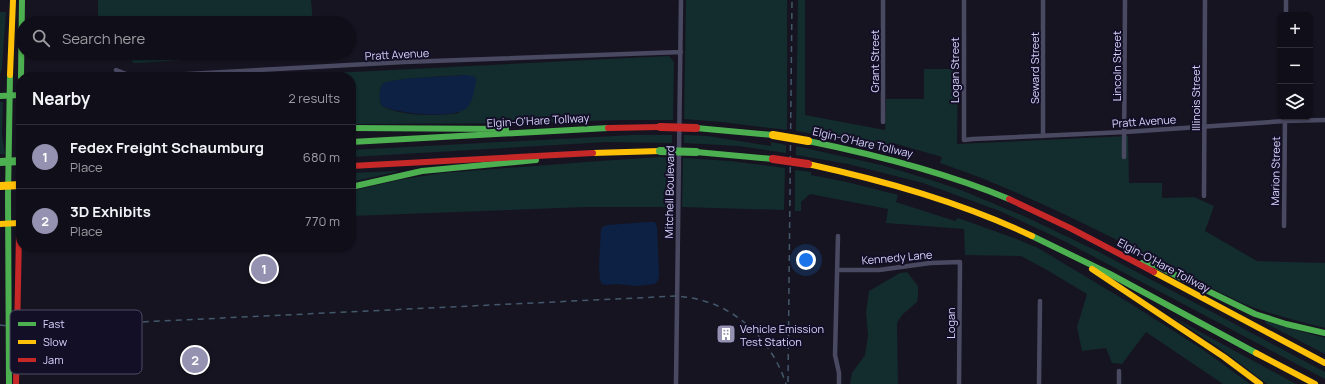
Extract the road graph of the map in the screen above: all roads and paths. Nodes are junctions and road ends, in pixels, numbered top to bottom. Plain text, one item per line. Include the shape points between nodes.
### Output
1 (13, 0) edge
2 (22, 0) edge
3 (681, 0) edge
4 (883, 0) edge
5 (964, 0) edge
6 (1043, 0) edge
7 (1125, 0) edge
8 (1205, 0) edge
9 (1286, 0) edge
10 (1286, 12) edge
11 (22, 16) edge
12 (680, 52) junction
13 (21, 60) edge
14 (116, 70) dead end
15 (21, 72) edge
16 (121, 72) edge
17 (224, 72) edge
18 (10, 95) junction
19 (16, 95) edge
20 (0, 96) edge
21 (1277, 120) edge
22 (1285, 120) edge
23 (1313, 120) edge
24 (1325, 120) edge
25 (882, 122) dead end
26 (1204, 126) junction
27 (356, 128) edge
28 (555, 130) junction
29 (1125, 132) junction
30 (1043, 136) junction
31 (964, 140) joint
32 (356, 142) edge
33 (579, 153) junction
34 (1124, 157) dead end
35 (16, 161) edge
36 (0, 162) edge
37 (356, 166) edge
38 (16, 185) edge
39 (0, 186) edge
40 (356, 186) edge
41 (1204, 196) dead end
42 (4, 223) edge
43 (16, 223) edge
44 (1284, 226) dead end
45 (838, 236) dead end
46 (19, 252) edge
47 (1072, 255) junction
48 (960, 262) joint
49 (1136, 262) junction
50 (837, 270) junction
51 (1040, 301) dead end
52 (18, 310) edge
53 (1325, 333) edge
54 (1325, 363) edge
55 (1119, 371) dead end
56 (16, 374) edge
57 (9, 384) edge
58 (16, 384) edge
59 (676, 384) edge
60 (839, 384) edge
61 (959, 384) edge
62 (1039, 384) edge
63 (1119, 384) edge
64 (1260, 384) edge
65 (1314, 384) edge

1 - 18 main road
2 - 11 main road
3 - 12 street, Mitchell Boulevard
4 - 25 street, Grant Street
5 - 31 street, Logan Street
6 - 30 street, Seward Street
7 - 29 street, Lincoln Street
8 - 26 street, Illinois Street
9 - 10 street
12 - 17 street, Pratt Avenue via 404,62
12 - 59 street, Mitchell Boulevard
13 - 15 main road
14 - 16 street, Pratt Avenue
18 - 19 main road
18 - 20 main road
18 - 42 main road
21 - 26 street, Pratt Avenue
22 - 44 street, Marion Street
23 - 24 street, Pratt Avenue
26 - 29 street, Pratt Avenue
26 - 41 street, Illinois Street
27 - 28 main road
28 - 32 main road, Elgin-O'Hare Tollway
28 - 49 main road, Elgin-O'Hare Tollway, bridge via 630,127 723,130 774,135 878,156 970,184 1029,208
29 - 30 street, Pratt Avenue
29 - 34 street, Lincoln Street
30 - 31 street, Pratt Avenue
33 - 37 main road
33 - 40 main road via 530,161 422,171
33 - 47 main road, bridge via 660,150 808,164 878,180 945,200 1022,230
35 - 36 main road, bridge
38 - 39 main road, bridge
42 - 43 main road
42 - 57 main road via 10,326
45 - 50 street
46 - 52 main road
47 - 64 main road
47 - 65 main road
48 - 50 street, Kennedy Lane via 879,270
48 - 61 street, Logan
49 - 53 main road via 1155,265 1255,314
49 - 54 main road, Elgin-O'Hare Tollway
50 - 60 street via 835,355
51 - 62 street
55 - 63 street
56 - 58 main road

